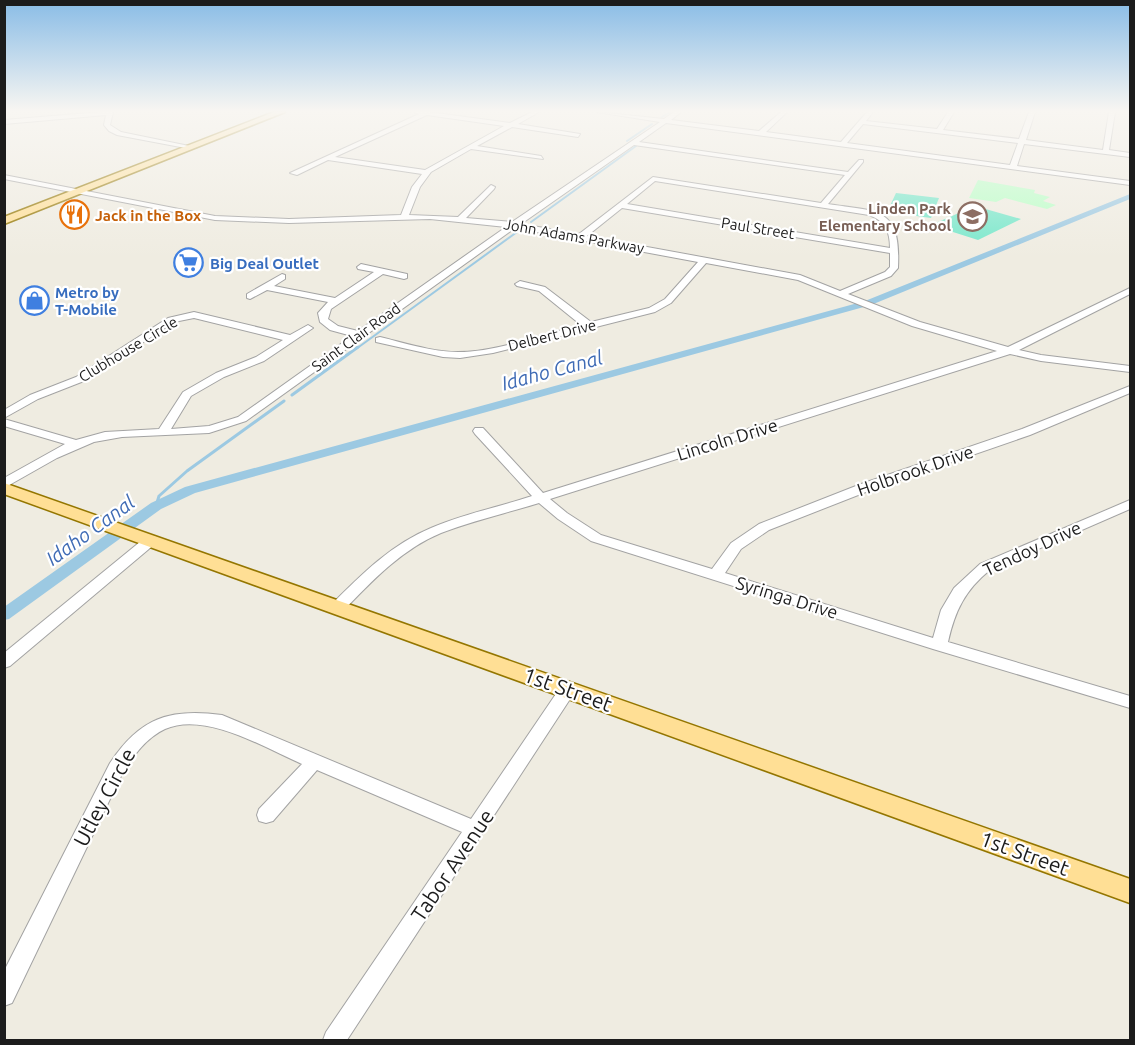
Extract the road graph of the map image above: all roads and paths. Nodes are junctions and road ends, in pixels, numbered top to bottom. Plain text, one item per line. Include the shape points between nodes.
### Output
1 (156, 161) edge
2 (322, 161) edge
3 (347, 161) edge
4 (446, 161) edge
5 (608, 161) edge
6 (758, 161) edge
7 (861, 161) dead end
8 (960, 161) edge
9 (1014, 161) edge
10 (1012, 167) junction
11 (426, 172) junction
12 (294, 173) dead end
13 (850, 174) junction
14 (4, 177) edge
15 (1130, 183) edge
16 (491, 187) dead end
17 (78, 192) junction
18 (621, 205) junction
19 (823, 205) junction
20 (405, 216) junction
21 (462, 218) junction
22 (4, 220) edge
23 (515, 225) junction
24 (581, 237) junction
25 (895, 251) junction
26 (704, 260) junction
27 (361, 267) dead end
28 (382, 271) junction
29 (404, 276) dead end
30 (282, 277) dead end
31 (520, 284) dead end
32 (266, 287) junction
33 (1131, 291) edge
34 (842, 293) junction
35 (250, 296) dead end
36 (336, 302) junction
37 (589, 326) junction
38 (308, 328) dead end
39 (360, 335) junction
40 (292, 339) junction
41 (380, 340) dead end
42 (1009, 351) junction
43 (1131, 369) edge
44 (1131, 389) edge
45 (4, 415) edge
46 (4, 422) edge
47 (479, 431) dead end
48 (164, 433) junction
49 (76, 444) junction
50 (4, 486) edge
51 (539, 497) junction
52 (1131, 504) edge
53 (144, 538) junction
54 (716, 575) junction
55 (338, 607) junction
56 (939, 645) junction
57 (4, 662) edge
58 (568, 689) junction
59 (1131, 702) edge
60 (315, 761) junction
61 (266, 815) dead end
62 (476, 830) junction
63 (1130, 885) edge
64 (4, 995) edge
65 (334, 1041) edge

1 - 17 main road
2 - 12 street
3 - 11 street
4 - 11 street
5 - 23 street, Saint Clair Road
6 - 13 street
7 - 13 street
8 - 10 street
9 - 10 street
10 - 15 street
11 - 20 street
13 - 19 street
14 - 17 street, John Adams Parkway
16 - 21 street
17 - 20 street, John Adams Parkway via 236,220
17 - 22 main road
18 - 19 street via 652,178
18 - 24 street
18 - 25 street, Paul Street
19 - 25 street via 885,218 891,224
20 - 21 street, John Adams Parkway
21 - 23 street, John Adams Parkway
23 - 24 street, John Adams Parkway
23 - 39 street, Saint Clair Road
24 - 26 street, John Adams Parkway
25 - 34 street via 892,272
26 - 34 street, John Adams Parkway via 800,278
26 - 37 street, Delbert Drive via 660,306
27 - 28 street
28 - 29 street
28 - 36 street
30 - 32 street
31 - 37 street via 542,289
32 - 35 street
32 - 36 street
33 - 42 street, Lincoln Drive
34 - 42 street, John Adams Parkway via 933,330
36 - 39 street via 327,307 323,320 334,328
37 - 41 street, Delbert Drive via 460,355
38 - 40 street
39 - 48 street, Saint Clair Road via 231,424 201,432
40 - 45 street, Clubhouse Circle via 194,315 179,317 80,379 34,397
40 - 48 street via 187,394
42 - 43 street, John Adams Parkway
42 - 51 street, Lincoln Drive
44 - 54 street, Holbrook Drive via 1026,432 764,527 736,546
46 - 49 street
47 - 51 street, Syringa Drive
48 - 49 street, Saint Clair Road via 106,436
49 - 50 street, Saint Clair Road
50 - 53 main road, 1st Street
51 - 54 street, Syringa Drive via 570,524 596,538
51 - 55 street, Lincoln Drive via 435,531 371,573
52 - 56 street, Tendoy Drive via 976,573 951,601
53 - 55 main road, 1st Street
53 - 57 street
54 - 56 street, Syringa Drive
55 - 58 main road, 1st Street
56 - 59 street, Syringa Drive
58 - 62 street, Tabor Avenue
58 - 63 main road, 1st Street
60 - 61 street
60 - 62 street, Utley Circle
60 - 64 street, Utley Circle via 222,722 205,719 172,720 143,734 129,745 116,768
62 - 65 street, Tabor Avenue

